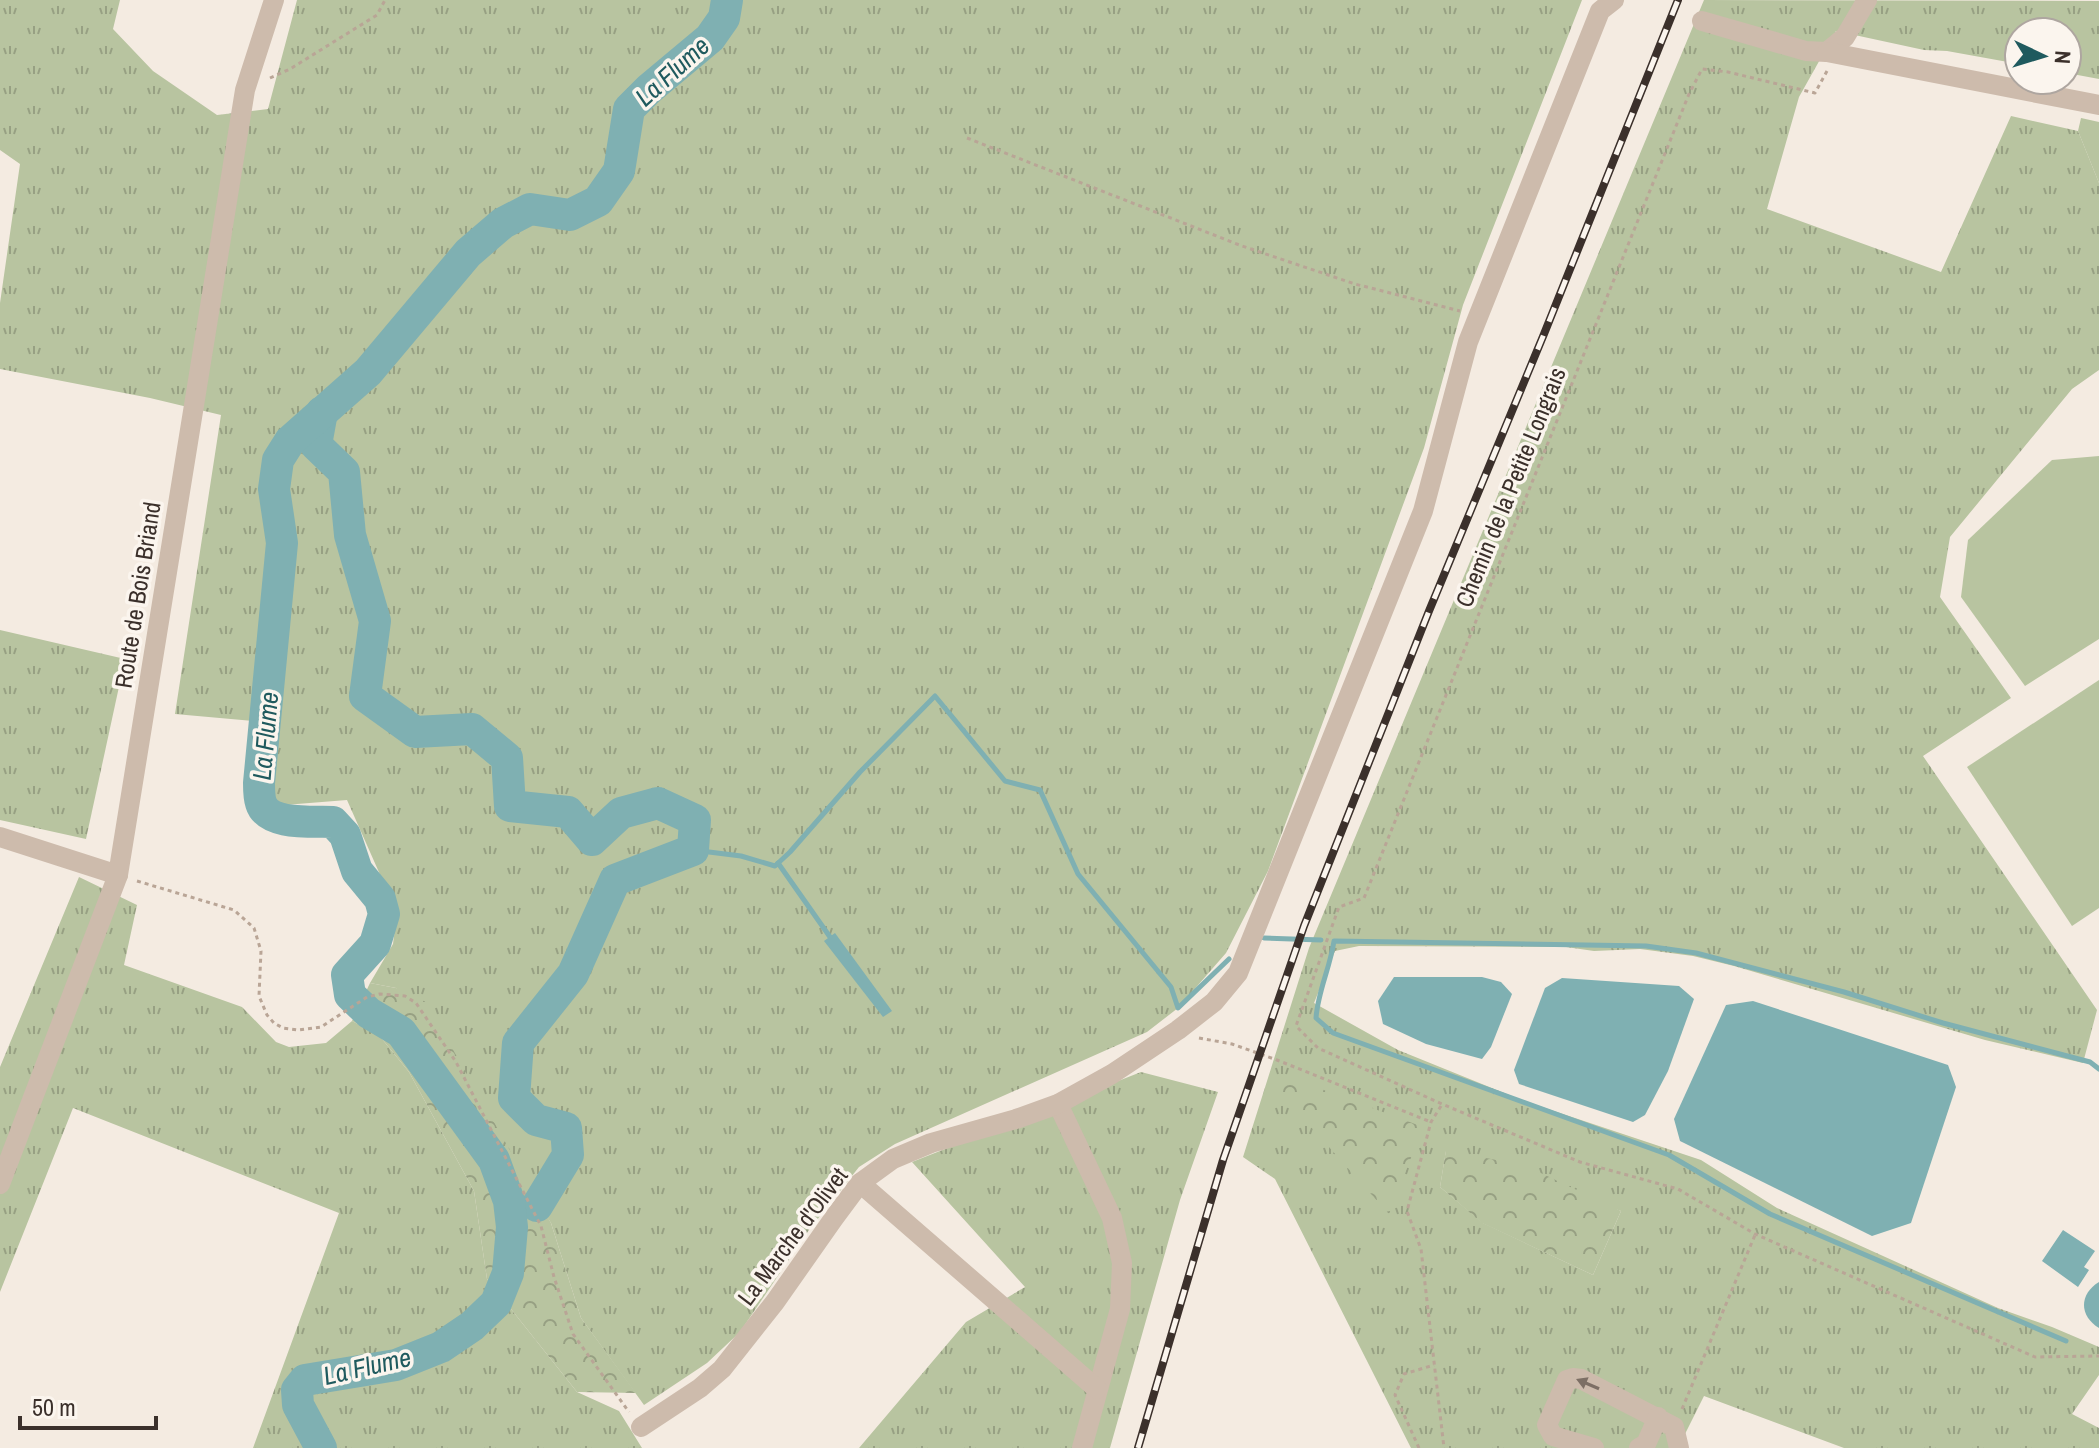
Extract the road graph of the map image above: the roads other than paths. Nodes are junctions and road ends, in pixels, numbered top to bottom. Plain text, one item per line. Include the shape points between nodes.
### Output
1 (274, 0) edge
2 (1614, 0) edge
3 (1867, 0) edge
4 (1702, 21) dead end
5 (1832, 53) junction
6 (2099, 105) edge
7 (0, 837) edge
8 (118, 875) junction
9 (1058, 1104) junction
10 (860, 1183) junction
11 (0, 1184) edge
12 (1097, 1389) junction
13 (1666, 1422) junction
14 (641, 1427) road end
15 (1082, 1448) edge
16 (1594, 1448) edge
17 (1639, 1448) edge
18 (1679, 1448) edge

1 - 8 street, Route de Bois Briand via 245,90
2 - 9 street, La Marche d'Olivet via 1600,11 1468,342 1423,511 1238,973 1214,1002 1178,1030
3 - 5 street
4 - 5 street via 1806,51
5 - 6 street
7 - 8 street
8 - 11 street, Route de Bois Briand
9 - 10 street, La Marche d'Olivet via 931,1143 893,1159
9 - 12 street via 1112,1218 1122,1263 1120,1309
10 - 12 street
10 - 14 street, La Marche d'Olivet via 722,1369
12 - 15 street
13 -> 16 street via 1581,1379 1567,1380 1547,1425 1553,1436
13 - 17 street
13 - 18 street

